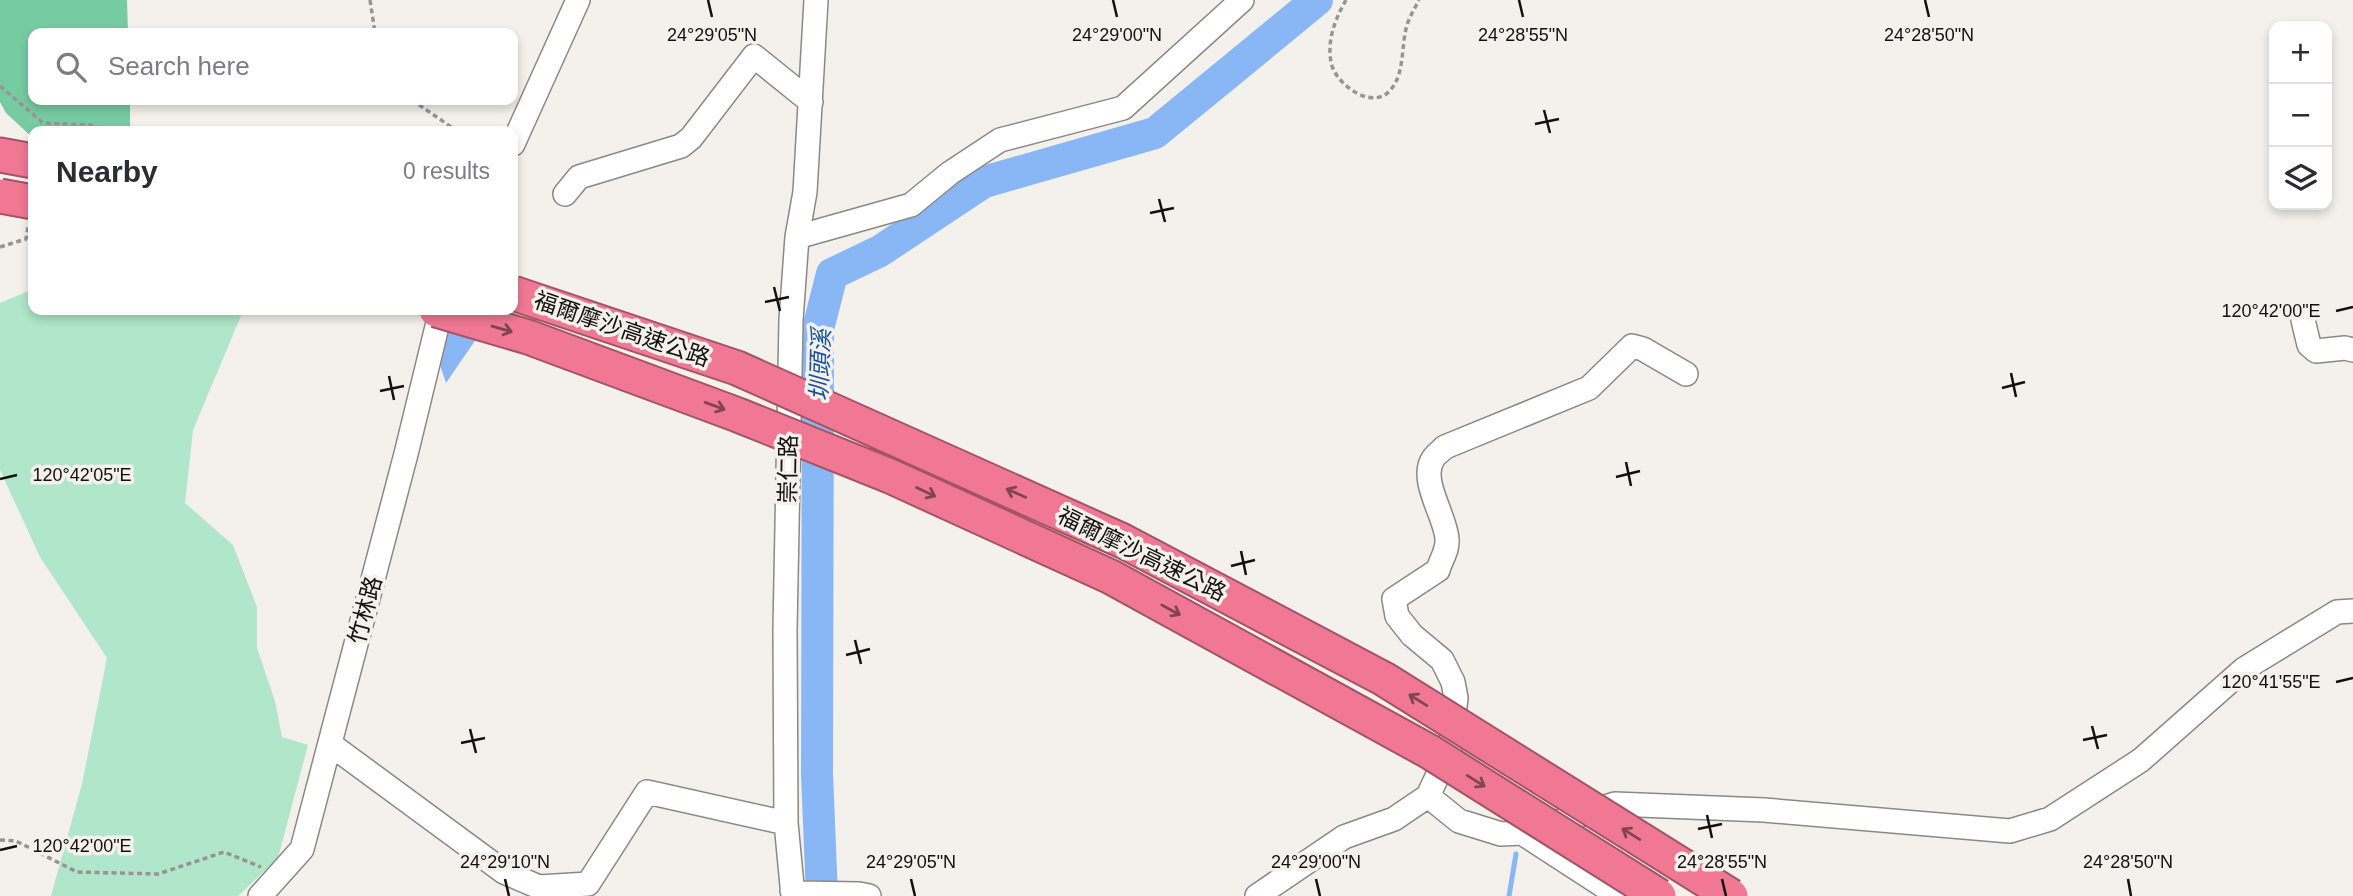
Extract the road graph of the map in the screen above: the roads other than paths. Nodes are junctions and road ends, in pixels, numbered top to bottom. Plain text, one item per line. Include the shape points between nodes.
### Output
1 (578, 0) edge
2 (816, 0) edge
3 (1242, 0) edge
4 (811, 102) junction
5 (518, 133) edge
6 (0, 155) edge
7 (28, 161) edge
8 (565, 194) dead end
9 (0, 196) edge
10 (28, 201) edge
11 (797, 237) junction
12 (518, 294) edge
13 (438, 315) edge
14 (455, 315) edge
15 (2304, 320) dead end
16 (2353, 350) edge
17 (1686, 374) dead end
18 (2353, 611) edge
19 (330, 744) junction
20 (1428, 796) junction
21 (786, 823) junction
22 (1522, 833) junction
23 (794, 893) edge
24 (830, 895) edge
25 (260, 896) edge
26 (869, 896) edge
27 (1257, 896) edge
28 (1619, 896) edge
29 (1659, 896) edge
30 (1731, 896) edge

1 - 5 street
2 - 4 street, 崇仁路
3 - 11 street via 1123,108 1000,140 911,205
4 - 8 street via 754,56 681,146 579,177
4 - 11 street, 崇仁路 via 806,192
6 - 7 highway
9 - 10 highway, bridge
11 - 21 street, 崇仁路 via 789,414
30 -> 12 highway, 福爾摩沙高速公路, bridge via 1384,679 1123,541 737,368
13 - 19 street, 竹林路
14 -> 29 highway, 福爾摩沙高速公路, bridge via 738,415 890,476 1111,577 1430,752
15 - 16 street via 2309,345 2316,351
17 - 20 street via 1632,346 1589,388 1445,447 1432,460 1431,488 1447,535 1447,549 1438,570 1394,599 1397,616 1442,660 1456,698 1450,749
18 - 22 street via 2337,612 2244,669 2141,760 2050,819 2010,831 1764,810 1615,804
19 - 21 street via 504,872 539,887 588,884 647,792
19 - 25 street, 竹林路 via 302,849
20 - 22 street via 1459,821 1501,834
20 - 27 street via 1395,819 1344,837
21 - 23 street, 崇仁路
22 - 28 street
23 - 24 street
24 - 26 street

